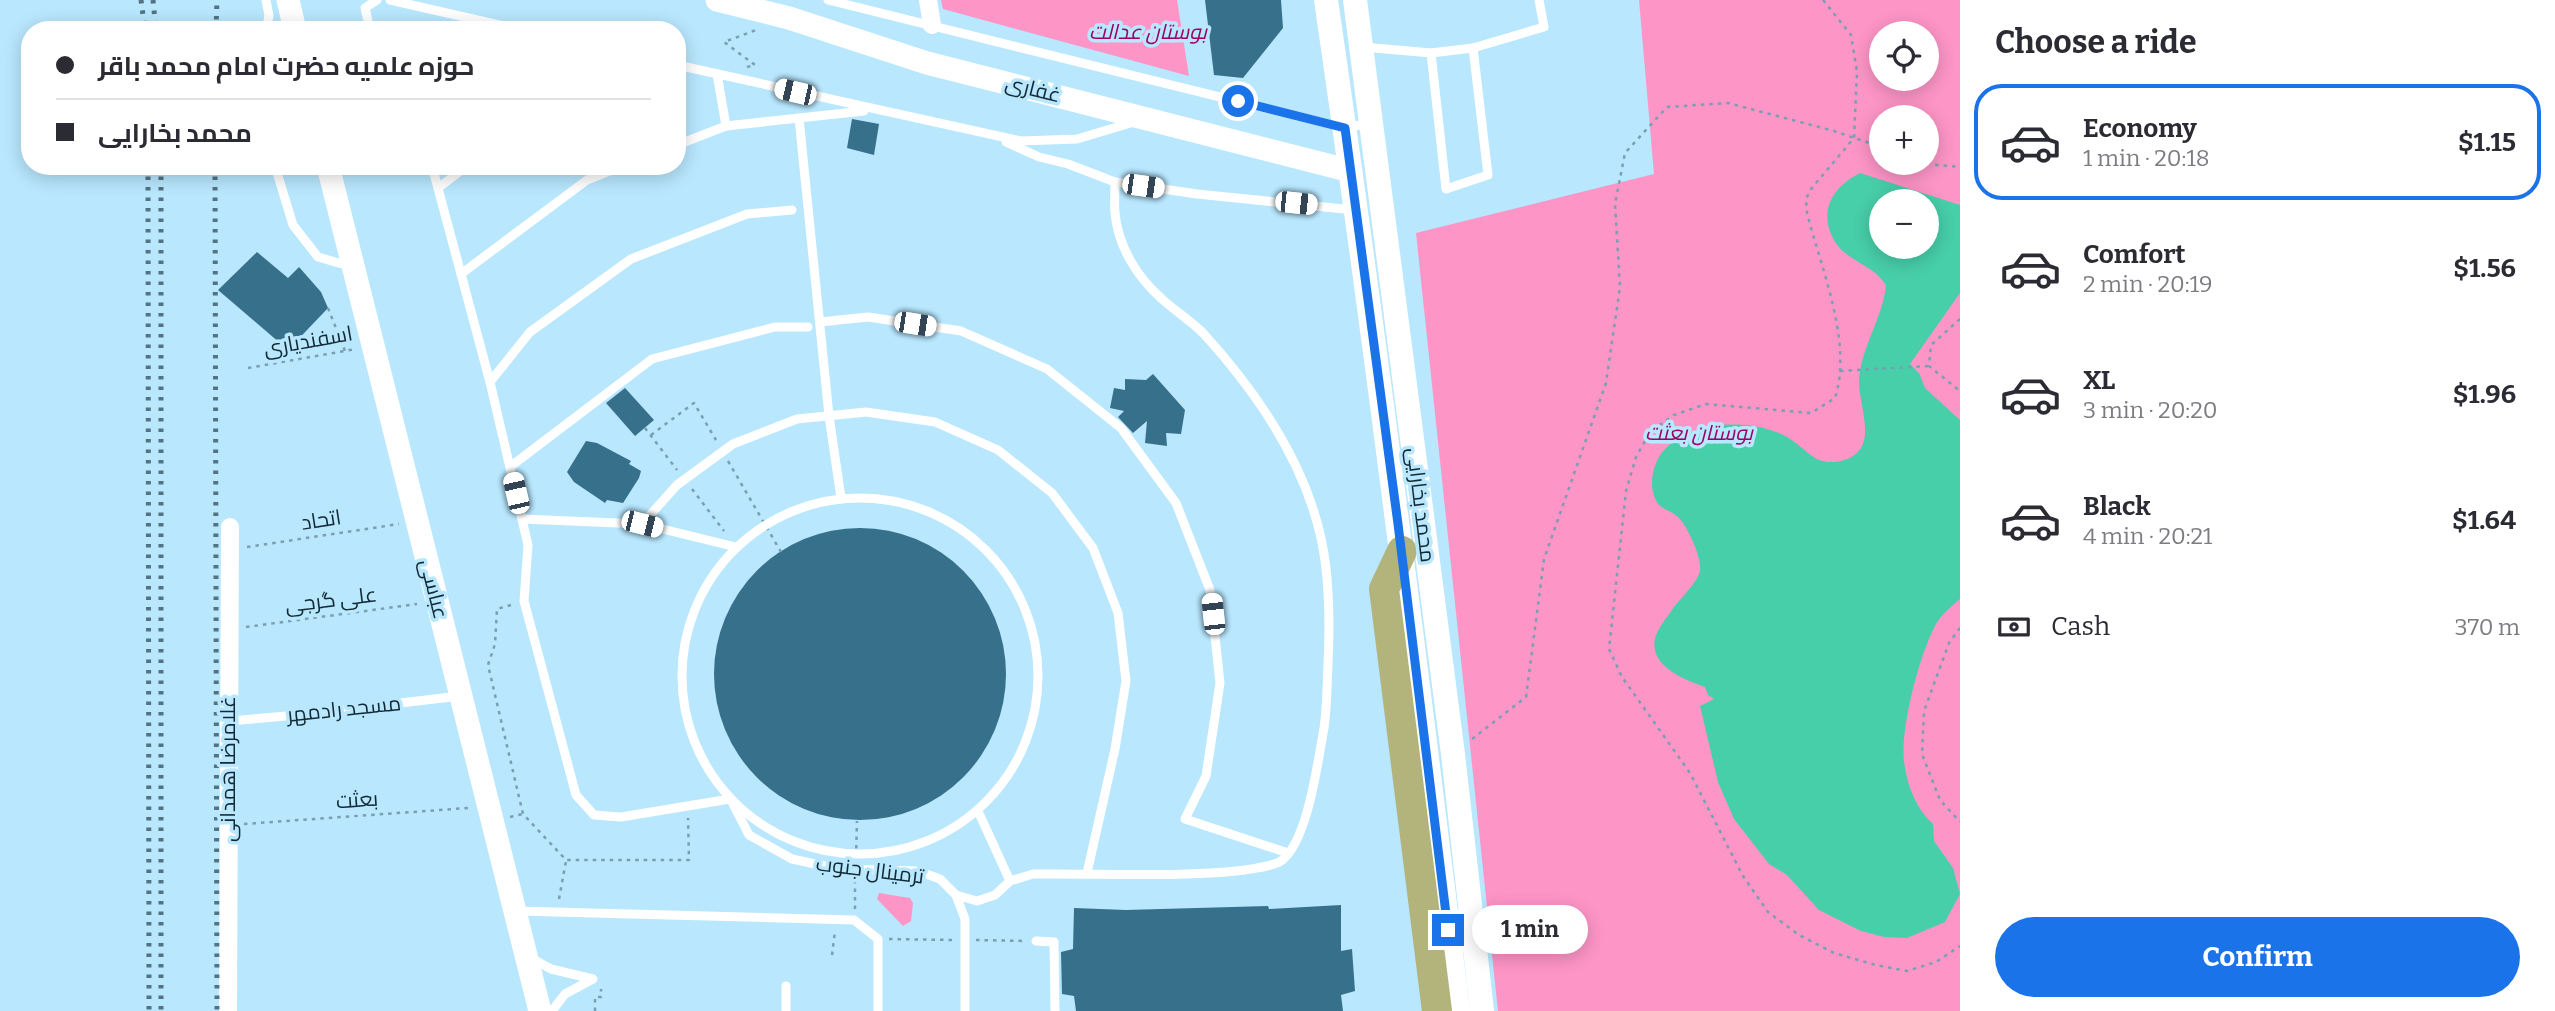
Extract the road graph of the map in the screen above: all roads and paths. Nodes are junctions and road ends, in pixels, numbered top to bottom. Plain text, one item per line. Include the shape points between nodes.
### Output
1 (266, 0) edge
2 (288, 0) edge
3 (377, 0) edge
4 (390, 0) edge
5 (717, 0) edge
6 (828, 0) edge
7 (929, 0) edge
8 (1326, 0) edge
9 (1355, 0) edge
10 (1539, 0) edge
11 (1823, 0) edge
12 (789, 18) junction
13 (480, 20) joint
14 (268, 21) edge
15 (293, 21) edge
16 (368, 21) edge
17 (484, 21) edge
18 (932, 25) junction
19 (1362, 47) junction
20 (1473, 48) junction
21 (1431, 53) junction
22 (686, 67) edge
23 (717, 74) junction
24 (873, 110) junction
25 (799, 118) junction
26 (1146, 118) junction
27 (726, 126) junction
28 (1345, 128) junction
29 (1373, 132) junction
30 (992, 135) junction
31 (1854, 138) junction
32 (686, 142) edge
33 (1869, 143) edge
34 (1939, 165) edge
35 (1960, 167) edge
36 (1351, 171) junction
37 (278, 175) edge
38 (330, 175) edge
39 (434, 175) edge
40 (455, 175) edge
41 (600, 175) edge
42 (1115, 182) junction
43 (438, 188) junction
44 (792, 210) dead end
45 (1357, 211) junction
46 (353, 267) junction
47 (461, 274) junction
48 (328, 308) dead end
49 (1960, 319) edge
50 (820, 323) junction
51 (808, 327) dead end
52 (373, 346) junction
53 (345, 351) junction
54 (1929, 366) junction
55 (248, 368) dead end
56 (1840, 371) junction
57 (490, 382) junction
58 (1960, 391) edge
59 (829, 416) junction
60 (652, 435) dead end
61 (721, 449) dead end
62 (727, 460) dead end
63 (510, 467) junction
64 (841, 498) junction
65 (522, 519) junction
66 (417, 521) junction
67 (642, 524) junction
68 (230, 527) dead end
69 (736, 547) junction
70 (230, 550) junction
71 (1402, 551) junction
72 (781, 552) dead end
73 (524, 601) junction
74 (437, 602) junction
75 (1960, 628) edge
76 (229, 629) junction
77 (460, 696) junction
78 (229, 721) junction
79 (1453, 754) junction
80 (730, 799) junction
81 (488, 807) junction
82 (687, 807) junction
83 (978, 811) junction
84 (1960, 822) edge
85 (228, 825) junction
86 (1288, 853) junction
87 (566, 860) junction
88 (1087, 873) junction
89 (1010, 881) junction
90 (956, 895) junction
91 (515, 911) junction
92 (556, 912) junction
93 (836, 919) junction
94 (1036, 941) dead end
95 (1960, 946) edge
96 (525, 954) junction
97 (832, 956) dead end
98 (786, 986) dead end
99 (595, 997) dead end
100 (228, 1011) edge
101 (540, 1011) edge
102 (552, 1011) edge
103 (595, 1011) edge
104 (786, 1011) edge
105 (877, 1011) edge
106 (965, 1011) edge
107 (1055, 1011) edge
108 (1437, 1011) edge
109 (1458, 1011) edge
110 (1482, 1011) edge

1 - 14 lane
2 - 15 street
3 - 16 lane via 365,8
4 - 13 lane
5 - 12 street, غفاری
6 - 18 lane, غفاری
7 - 18 street
8 - 28 main road, محمد بخارایی
9 - 19 main road, محمد بخارایی
10 - 20 lane via 1544,27
11 - 31 path via 1851,35 1857,72
12 - 23 path via 724,42 755,65
12 - 26 street, غفاری via 927,63
13 - 17 lane
18 - 28 lane, غفاری
19 - 21 lane
19 - 29 main road, محمد بخارایی
20 - 21 lane
20 - 21 lane via 1488,176 1447,189
22 - 23 lane
23 - 24 lane
23 - 27 lane
24 - 25 lane
24 - 30 lane
25 - 27 lane
25 - 50 lane
26 - 30 lane via 1077,139 1021,141
26 - 36 street, غفاری
27 - 32 lane
28 - 29 lane, غفاری
28 - 36 main road, محمد بخارایی
29 - 36 main road
29 - 79 main road, محمد بخارایی
30 - 42 lane via 1039,157
31 - 33 path
31 - 56 path via 1806,199 1837,324
31 - 79 path via 1728,103 1691,105 1667,107 1625,153 1615,204 1620,287 1606,383 1544,559 1526,697
34 - 35 path
36 - 45 main road, محمد بخارایی
37 - 46 lane via 293,225 317,257
38 - 46 street, عباسی
39 - 43 lane
40 - 43 lane
41 - 47 lane
42 - 45 lane
42 - 86 lane via 1115,215 1138,275 1201,331 1264,412 1289,454 1321,538 1328,594 1325,717 1313,792
43 - 47 lane
44 - 57 lane via 747,214 631,259 530,332
45 - 71 main road, محمد بخارایی
46 - 52 street, عباسی
47 - 57 lane
48 - 53 path
49 - 54 path via 1931,345
50 - 59 lane
50 - 86 lane via 868,317 961,331 1047,369 1121,428 1176,503 1210,590 1220,683 1206,776 1185,819
51 - 63 lane via 775,327 652,359
52 - 53 path, اسفندیاری
52 - 66 street, عباسی
53 - 55 path, اسفندیاری
54 - 56 path
54 - 58 path
56 - 95 path via 1835,398 1811,413 1706,404 1674,415 1650,432 1636,457 1626,491 1609,649 1622,677 1690,773 1743,876 1768,912 1834,953 1907,971 1936,962
57 - 63 lane
59 - 64 lane
59 - 67 lane via 797,419 733,444 677,485
59 - 88 lane via 866,412 935,422 998,450 1052,493 1093,548 1118,613 1125,681
60 - 61 path via 694,403
62 - 72 path
63 - 65 lane
64 - 69 lane via 803,506 767,523
64 - 83 lane via 886,499 930,511 969,534 994,557 1025,604 1038,647 1039,693 1029,737 1008,777
65 - 67 lane
65 - 73 lane via 528,545
66 - 70 path, اتحاد
66 - 74 street, عباسی
67 - 69 lane
68 - 70 street, غلامرضا همدانی
69 - 80 lane via 707,583 688,626 681,672 686,718 698,751
70 - 76 street, غلامرضا همدانی
71 - 108 highway via 1384,589
71 - 109 main road, محمد بخارایی
73 - 82 lane via 576,795 594,814 621,817
73 - 87 path via 497,609 488,666 523,814
74 - 76 path, علی گرجی
74 - 77 street, عباسی
75 - 84 path via 1949,643 1924,711 1922,754 1940,800
76 - 78 street, غلامرضا همدانی
77 - 78 lane, مسجد رادمهر
77 - 81 street, عباسی
78 - 85 street, غلامرضا همدانی
79 - 110 main road, محمد بخارایی
80 - 82 lane
80 - 83 lane via 766,828 807,846 852,854 897,851 940,836
80 - 90 lane, ترمینال جنوب via 749,835 792,859 839,869 918,871 940,880
81 - 85 path, بعثت
81 - 91 street, عباسی
82 - 87 path via 689,860
83 - 89 lane
85 - 100 street, غلامرضا همدانی
86 - 88 lane via 1280,862 1209,874
87 - 92 path
88 - 89 lane via 1033,874
89 - 90 lane via 995,895 977,901
90 - 106 lane via 965,919
91 - 92 lane
91 - 96 street, عباسی
92 - 93 lane
93 - 97 path
93 - 105 lane via 854,920 878,939
94 - 107 lane via 1054,943
96 - 101 street, عباسی
96 - 102 lane via 551,969 593,979 565,994
98 - 104 lane
99 - 103 path

